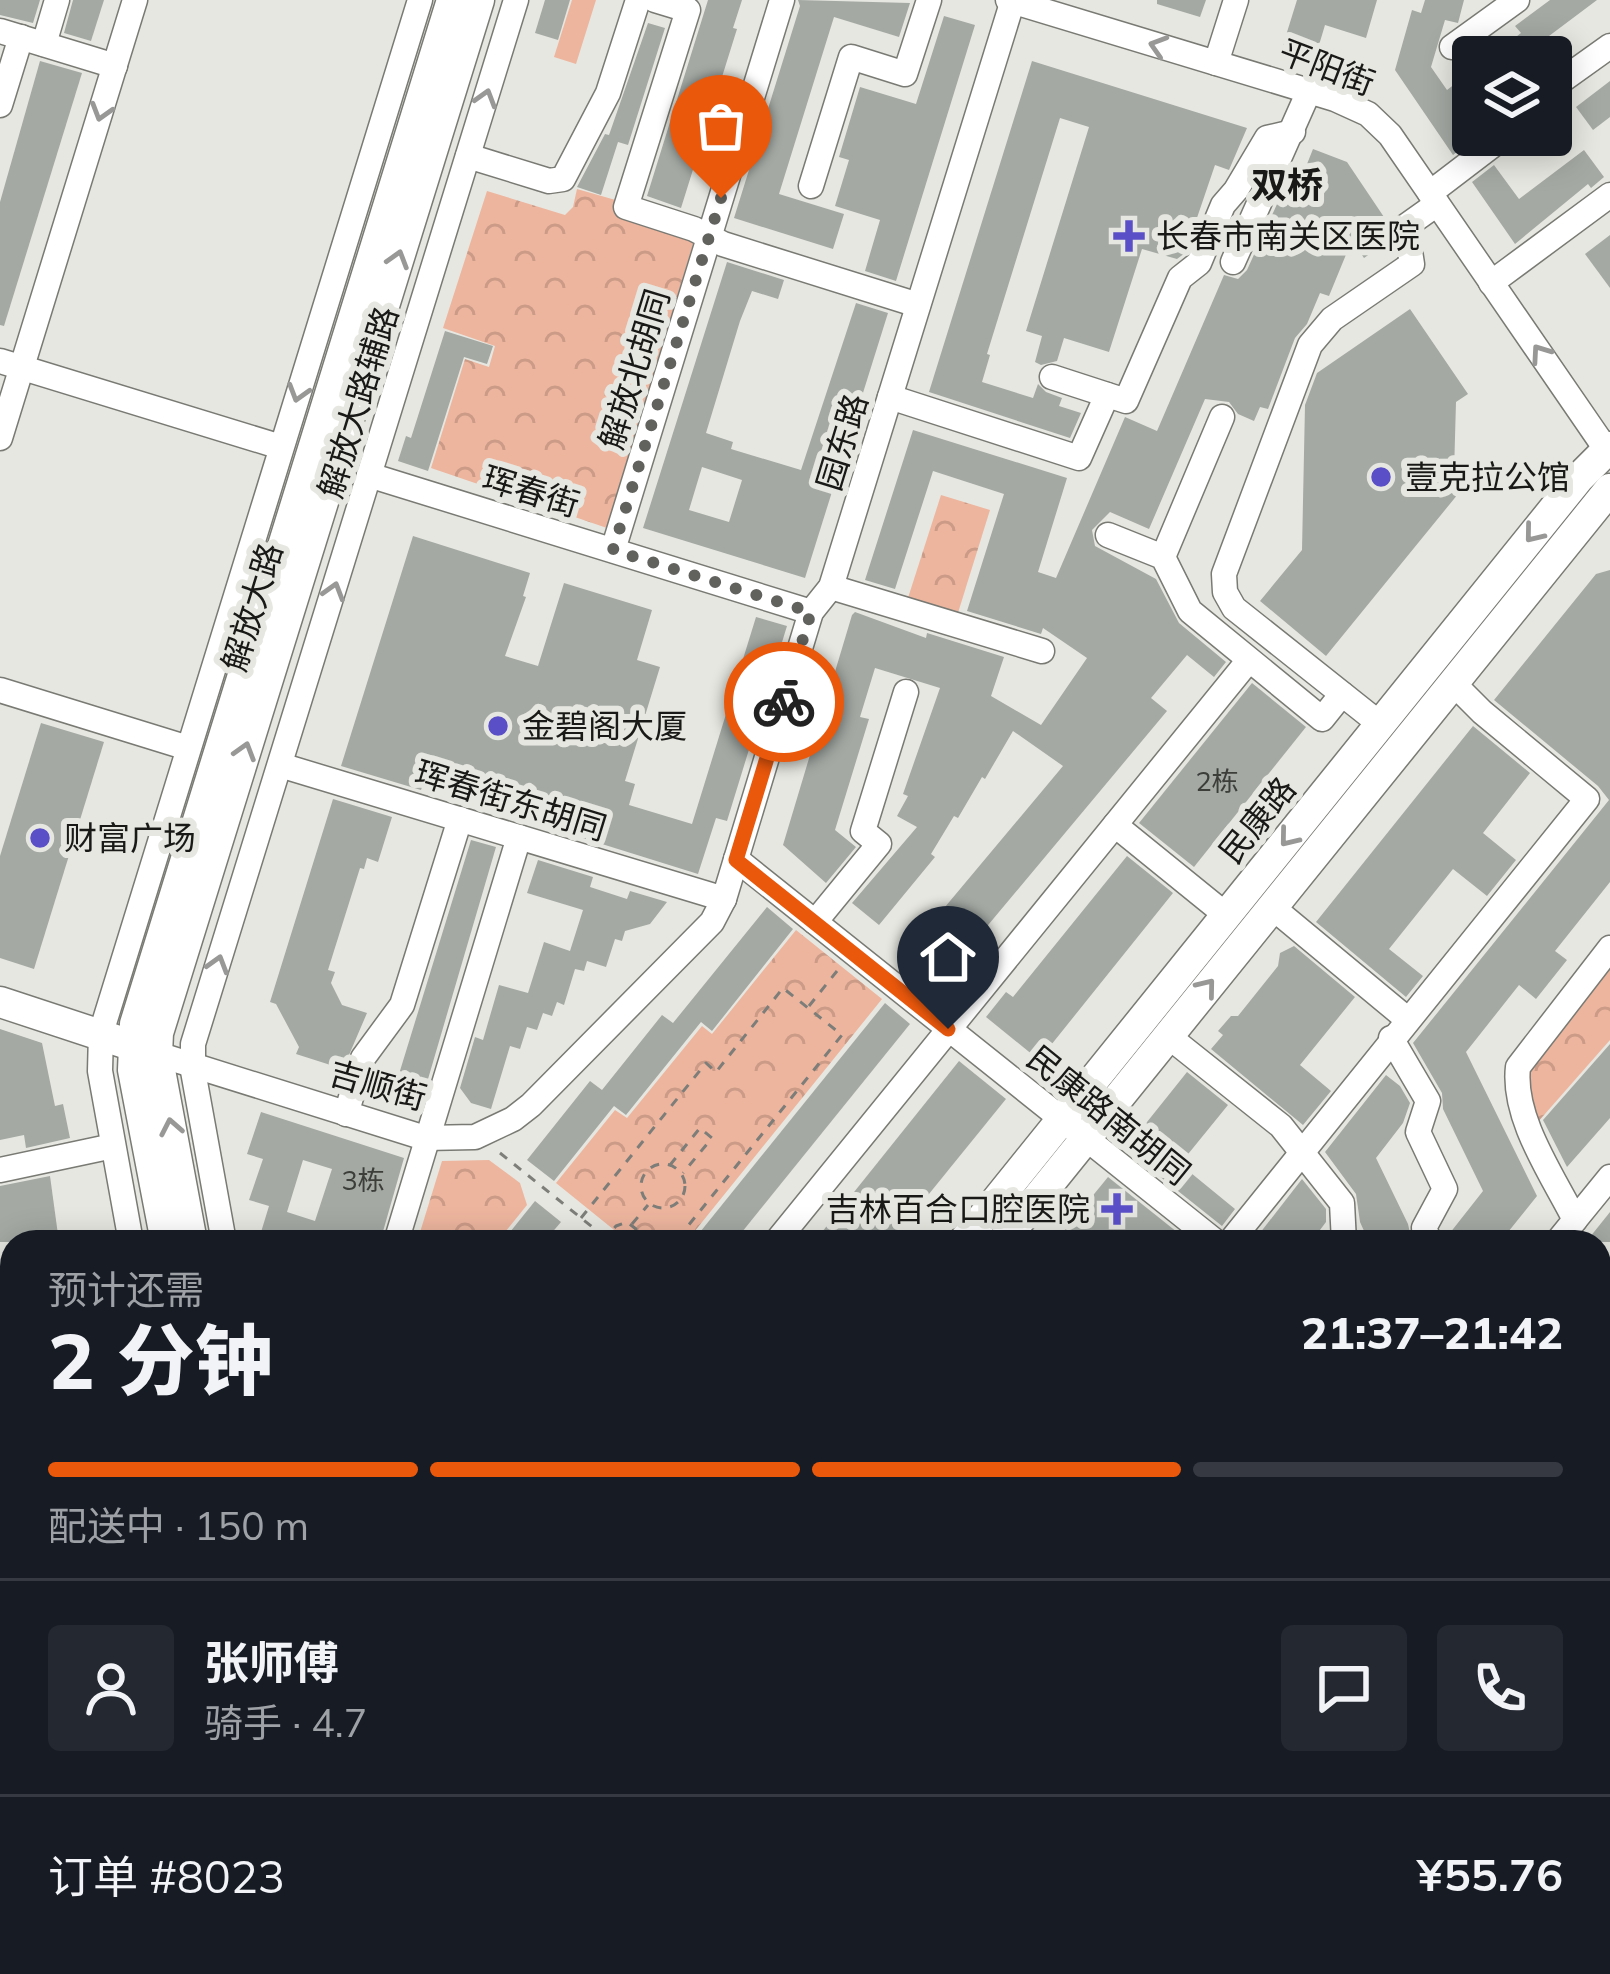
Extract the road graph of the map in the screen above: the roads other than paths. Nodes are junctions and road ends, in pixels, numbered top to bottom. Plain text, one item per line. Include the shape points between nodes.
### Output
1 (57, 0) edge
2 (135, 0) edge
3 (420, 0) edge
4 (452, 0) edge
5 (479, 0) edge
6 (517, 0) edge
7 (638, 0) edge
8 (656, 0) edge
9 (782, 0) edge
10 (928, 0) edge
11 (1011, 0) edge
12 (1236, 0) edge
13 (1507, 3) edge
14 (1465, 36) edge
15 (22, 38) edge
16 (1610, 46) edge
17 (1216, 63) junction
18 (115, 66) junction
19 (1572, 73) edge
20 (1309, 92) junction
21 (2, 93) edge
22 (1293, 132) junction
23 (468, 156) junction
24 (1482, 156) edge
25 (811, 186) dead end
26 (1610, 194) edge
27 (1433, 198) junction
28 (709, 237) junction
29 (1233, 262) dead end
30 (1491, 283) junction
31 (918, 305) junction
32 (11, 364) edge
33 (1052, 377) dead end
34 (1107, 395) junction
35 (890, 397) junction
36 (1222, 417) dead end
37 (0, 438) edge
38 (281, 447) junction
39 (1609, 450) edge
40 (370, 475) junction
41 (1610, 490) edge
42 (1108, 535) dead end
43 (613, 550) junction
44 (1163, 557) junction
45 (832, 587) junction
46 (811, 612) junction
47 (1042, 651) dead end
48 (1249, 660) junction
49 (1453, 682) junction
50 (0, 690) edge
51 (907, 692) dead end
52 (1342, 694) junction
53 (1380, 724) junction
54 (188, 748) junction
55 (280, 765) junction
56 (460, 819) junction
57 (1114, 825) junction
58 (519, 837) junction
59 (736, 860) junction
60 (724, 899) junction
61 (1272, 908) junction
62 (1226, 915) junction
63 (815, 922) junction
64 (1610, 948) edge
65 (0, 1002) edge
66 (948, 1029) junction
67 (1399, 1029) junction
68 (101, 1033) junction
69 (1168, 1036) junction
70 (144, 1049) junction
71 (193, 1068) junction
72 (346, 1114) junction
73 (1074, 1129) junction
74 (425, 1138) junction
75 (112, 1146) junction
76 (1299, 1152) junction
77 (0, 1169) edge
78 (1610, 1177) edge
79 (1575, 1220) junction
80 (129, 1230) edge
81 (165, 1230) edge
82 (189, 1230) edge
83 (222, 1230) edge
84 (399, 1230) edge
85 (786, 1230) edge
86 (975, 1230) edge
87 (1010, 1230) edge
88 (1201, 1230) edge
89 (1238, 1230) edge
90 (1343, 1230) edge
91 (1425, 1230) edge
92 (1567, 1230) edge

1 - 15 street
2 - 18 street
3 -> 38 street, 解放大路辅路
4 - 70 main road, 解放大路
70 -> 5 main road, 解放大路 via 162,1017
23 -> 6 street, 解放大路辅路
7 - 23 street via 608,93 563,178 549,181
8 - 28 street via 688,10 626,207
9 - 28 street, 解放北胡同
10 - 25 street via 905,74 851,57
17 -> 11 street, 平阳街
11 - 31 street, 园东路
12 - 17 street
13 - 14 street
15 - 18 street
15 - 21 street
16 - 19 street
17 - 20 street, 平阳街
18 -> 32 street
20 - 22 street
20 - 27 street, 平阳街 via 1380,123
22 - 29 street
22 - 34 street via 1267,138 1223,205 1199,263 1180,278 1126,401
23 - 40 street, 解放大路辅路
24 - 27 street
26 - 30 street
27 - 30 street, 平阳街
27 - 52 street via 1406,226 1412,264 1332,319 1310,345 1223,574 1234,608
28 - 31 street
28 - 43 street, 解放北胡同
39 -> 30 street, 平阳街
31 - 35 street, 园东路
32 - 37 street
32 - 38 street
33 - 34 street
34 - 35 street via 1079,458
35 - 45 street, 园东路
36 - 44 street
38 - 54 street, 解放大路辅路
39 -> 53 main road, 民康路
40 - 43 street, 珲春街
55 -> 40 street, 解放大路辅路
41 - 49 main road, 民康路
42 - 44 street
43 - 46 street, 珲春街
44 - 48 street via 1190,611
45 - 46 street, 园东路
45 - 47 street
46 - 59 street, 园东路
48 - 52 street via 1322,719
48 - 57 street
49 - 61 main road, 民康路
49 - 67 street via 1587,800
50 - 54 street
51 - 63 street via 863,831 879,844
52 - 53 street
53 -> 62 main road, 民康路
54 - 68 street, 解放大路辅路
55 - 56 street, 珲春街东胡同
71 -> 55 street, 解放大路辅路 via 193,1044
56 - 58 street, 珲春街东胡同
56 - 72 street via 402,1005 363,1058
57 - 62 street
57 - 66 street
58 - 60 street, 珲春街东胡同
58 - 74 street
59 - 60 street, 园东路
59 - 63 street, 民康路南胡同
60 - 74 street, 吉顺街 via 712,922 513,1120 479,1135
61 - 67 street
69 -> 61 main road, 民康路
62 - 73 main road, 民康路
63 - 66 street, 民康路南胡同
64 - 79 street via 1518,1067 1533,1136
65 - 68 main road, 吉顺街
66 - 73 street, 民康路南胡同
66 - 85 street
67 - 76 street
67 - 91 street via 1428,1101 1418,1132 1444,1189
68 - 70 main road, 吉顺街
68 - 75 street, 解放大路辅路
69 - 73 main road, 民康路
69 - 76 street via 1281,1126
70 - 71 street, 吉顺街
70 - 81 main road, 解放大路
82 -> 70 main road, 解放大路
71 - 72 street, 吉顺街
71 - 83 street, 解放大路辅路
72 - 74 street, 吉顺街
73 - 86 main road, 民康路
73 - 87 main road, 民康路
73 - 88 street, 民康路南胡同
74 - 84 street
75 - 77 street
75 - 80 street, 解放大路辅路
76 - 89 street
76 - 90 street via 1342,1203
78 - 79 street
79 - 92 street

